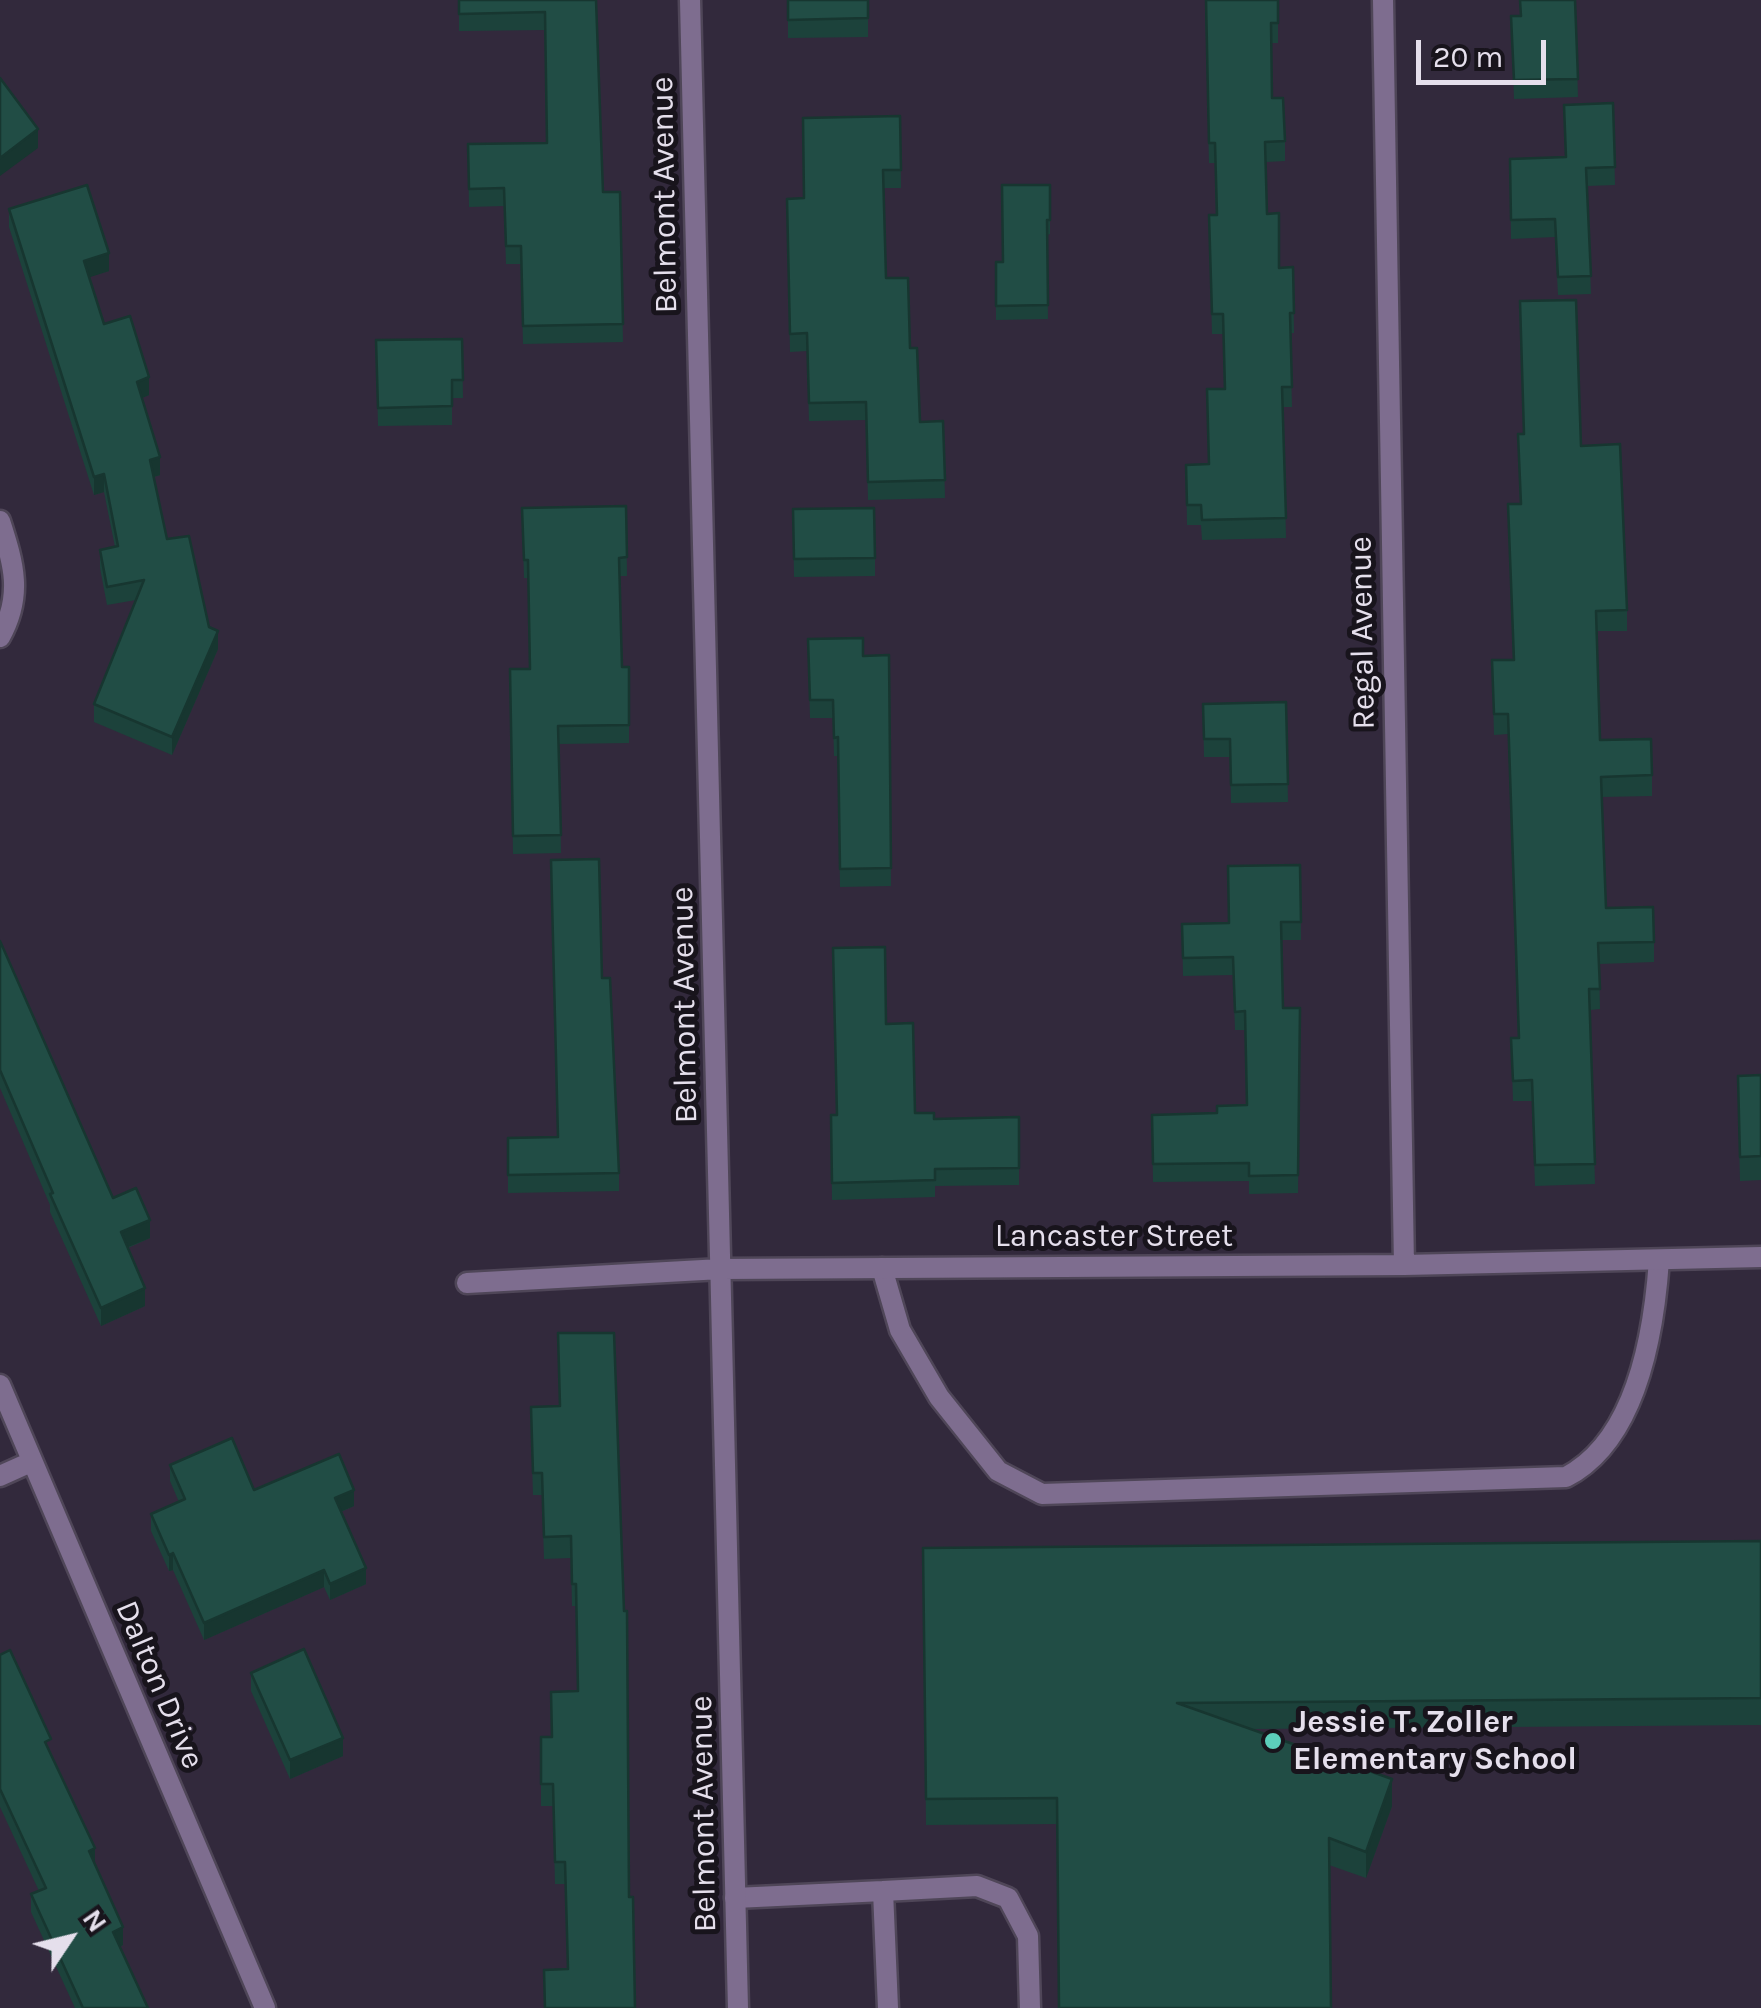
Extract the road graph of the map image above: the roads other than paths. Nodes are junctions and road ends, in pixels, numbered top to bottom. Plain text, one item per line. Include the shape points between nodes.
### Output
1 (690, 0) edge
2 (1383, 0) edge
3 (0, 521) edge
4 (0, 637) edge
5 (1761, 1257) edge
6 (1658, 1260) junction
7 (1404, 1264) junction
8 (882, 1268) junction
9 (722, 1270) junction
10 (468, 1283) dead end
11 (0, 1385) edge
12 (32, 1462) junction
13 (0, 1476) edge
14 (883, 1891) junction
15 (736, 1898) junction
16 (265, 2008) edge
17 (738, 2008) edge
18 (888, 2008) edge
19 (1030, 2008) edge

1 - 9 street, Belmont Avenue
2 - 7 street, Regal Avenue
3 - 4 street via 15,566 12,616
5 - 6 street, Lancaster Street
6 - 7 street, Lancaster Street
6 - 8 street via 1638,1385 1606,1443 1584,1468 1566,1476 1042,1494 998,1471 940,1397 900,1330
7 - 8 street, Lancaster Street
8 - 9 street, Lancaster Street
9 - 10 street, Lancaster Street
9 - 15 street, Belmont Avenue
11 - 12 street, Dalton Drive
12 - 13 street
12 - 16 street, Dalton Drive
14 - 15 street
14 - 18 street
14 - 19 street via 976,1886 1008,1898 1028,1936
15 - 17 street, Belmont Avenue

